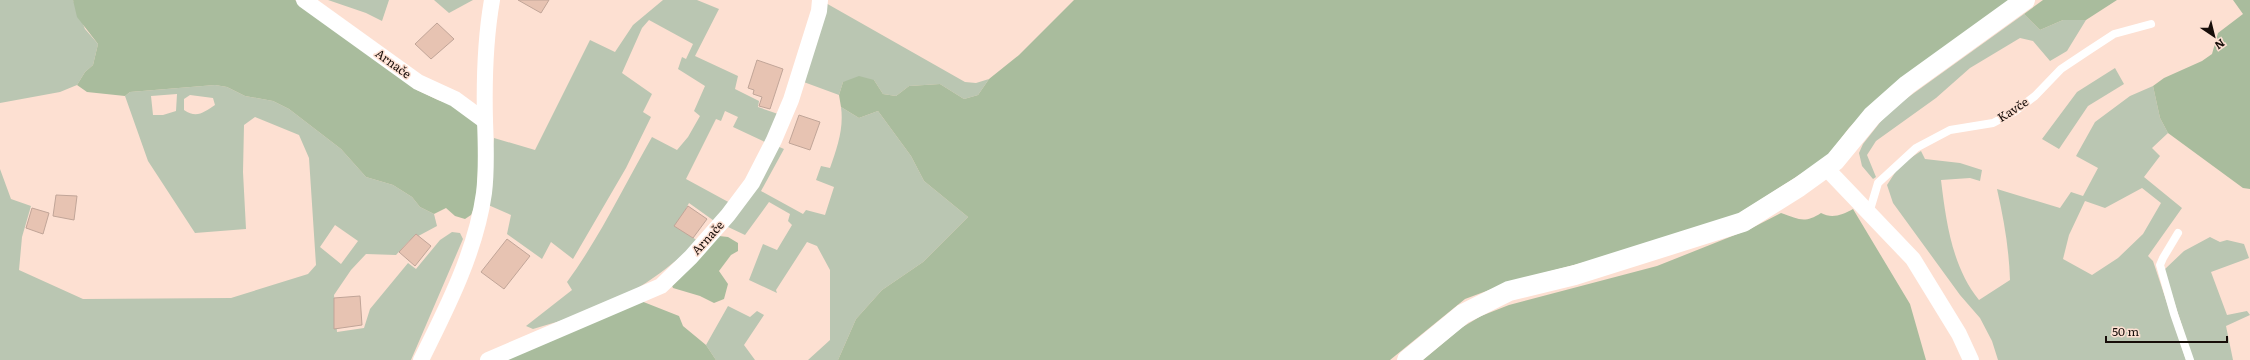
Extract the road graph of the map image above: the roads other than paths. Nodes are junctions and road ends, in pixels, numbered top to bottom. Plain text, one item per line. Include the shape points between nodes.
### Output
1 (304, 0) edge
2 (492, 0) edge
3 (2025, 0) edge
4 (819, 6) edge
5 (2151, 24) dead end
6 (485, 121) junction
7 (1826, 168) junction
8 (1869, 213) junction
9 (2178, 233) dead end
10 (421, 360) edge
11 (488, 360) edge
12 (1407, 360) edge
13 (1972, 360) edge
14 (2190, 360) edge

1 - 6 street, Arnače via 418,82 455,99
2 - 6 street via 487,33
3 - 7 street via 1907,85 1872,116 1835,161
4 - 11 street, Arnače via 791,100 768,152 752,183 691,257 661,286
5 - 8 lane, Kavče via 2114,34 2061,69 2035,96 2014,112 1993,123 1950,130 1916,148 1878,183
6 - 10 street via 487,142 484,194 471,246 444,314
7 - 8 street
7 - 12 street via 1743,222 1575,275 1508,291 1463,314
8 - 13 street via 1913,259
9 - 14 lane via 2160,265

